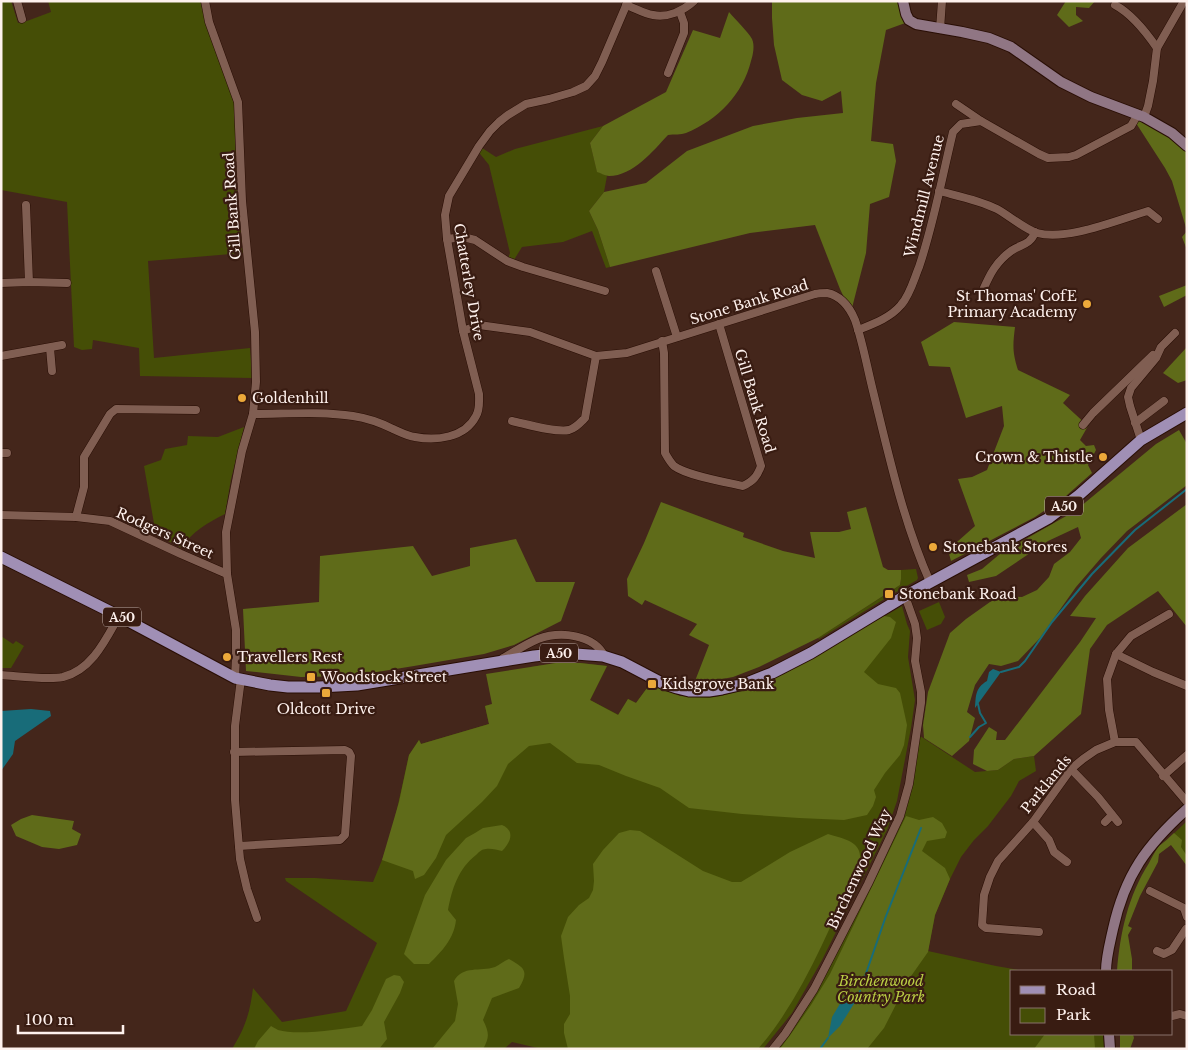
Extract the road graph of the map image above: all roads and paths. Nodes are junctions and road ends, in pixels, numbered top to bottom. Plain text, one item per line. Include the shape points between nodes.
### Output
1 (17, 1) edge
2 (204, 1) edge
3 (694, 1) edge
4 (903, 1) edge
5 (942, 1) edge
6 (1184, 1) edge
7 (627, 3) edge
8 (1120, 5) edge
9 (680, 12) junction
10 (22, 19) dead end
11 (940, 29) junction
12 (1157, 48) junction
13 (668, 73) dead end
14 (956, 104) dead end
15 (1141, 116) junction
16 (981, 121) junction
17 (1187, 146) edge
18 (939, 191) junction
19 (26, 205) dead end
20 (1158, 219) dead end
21 (1035, 232) junction
22 (447, 239) junction
23 (656, 271) dead end
24 (29, 282) junction
25 (67, 282) dead end
26 (1, 284) edge
27 (983, 290) dead end
28 (605, 291) dead end
29 (719, 324) junction
30 (858, 330) junction
31 (463, 331) junction
32 (1175, 333) dead end
33 (678, 337) junction
34 (662, 341) junction
35 (62, 345) dead end
36 (1161, 347) junction
37 (50, 348) junction
38 (1, 356) edge
39 (596, 356) junction
40 (52, 371) dead end
41 (1164, 401) dead end
42 (196, 410) dead end
43 (1187, 413) edge
44 (253, 414) junction
45 (512, 421) dead end
46 (1136, 423) junction
47 (1084, 425) dead end
48 (1141, 440) junction
49 (1, 515) edge
50 (76, 517) junction
51 (1, 557) edge
52 (227, 574) junction
53 (930, 582) junction
54 (905, 596) junction
55 (1169, 614) dead end
56 (119, 616) junction
57 (1116, 654) junction
58 (605, 657) junction
59 (496, 662) junction
60 (1, 675) edge
61 (238, 679) junction
62 (1187, 686) edge
63 (1115, 742) junction
64 (234, 752) junction
65 (1187, 755) edge
66 (1071, 769) junction
67 (1164, 776) junction
68 (1187, 802) edge
69 (1187, 809) edge
70 (1112, 815) junction
71 (1033, 822) junction
72 (1105, 822) dead end
73 (1118, 822) dead end
74 (239, 846) junction
75 (1067, 862) dead end
76 (1150, 891) dead end
77 (1187, 917) edge
78 (257, 918) dead end
79 (1187, 924) edge
80 (1187, 929) edge
81 (1039, 932) dead end
82 (1161, 955) dead end
83 (1106, 970) edge
84 (1173, 1016) edge
85 (1187, 1016) edge
86 (1109, 1035) edge
87 (773, 1049) edge
88 (1110, 1049) edge

1 - 10 street
2 - 44 street, Gill Bank Road via 238,102 242,201 255,332
3 - 9 street
4 - 11 street via 910,21
5 - 11 street
6 - 12 street
7 - 9 street via 652,15
7 - 22 street, Chatterley Drive via 602,62 586,86 526,104 490,131 449,196 445,214
8 - 12 street
9 - 13 street via 684,33
11 - 15 street via 989,38 1010,47 1061,82
12 - 15 street via 1148,106
14 - 16 street
15 - 16 street via 1131,126 1076,155 1058,158 1039,154
15 - 17 street via 1172,133
16 - 18 street, Windmill Avenue via 961,124 953,132
18 - 21 street via 985,204
18 - 30 street, Windmill Avenue via 926,246 908,293 901,305 889,315
19 - 24 street
20 - 21 street via 1148,211 1071,233 1050,235
21 - 27 street via 1028,242 998,263
22 - 28 street via 463,237 475,240 507,261
22 - 31 street, Chatterley Drive
23 - 33 street
24 - 25 street
24 - 26 street
29 - 30 street, Stone Bank Road via 827,293 845,303
29 - 33 street, Stone Bank Road
29 - 34 street, Gill Bank Road via 761,466 752,482 743,486 689,473 669,461 665,453
30 - 53 street, Stone Bank Road via 906,519
31 - 39 street, Stone Bank Road via 479,325 530,332
31 - 44 street, Chatterley Drive via 479,401 477,415 470,425 456,434 444,438 414,437 354,416
32 - 36 street
33 - 34 street, Stone Bank Road
34 - 39 street, Stone Bank Road via 627,353
35 - 37 street
36 - 46 street via 1128,397
36 - 47 street
37 - 38 street
37 - 40 street
39 - 45 street via 585,418 578,425 561,431
41 - 46 street
42 - 50 street via 116,409 110,414 84,458 84,487
43 - 48 main road, A50
44 - 52 street via 226,532
46 - 48 street
48 - 53 main road, A50 via 1049,518
49 - 50 street, Rodgers Street
50 - 52 street, Rodgers Street via 110,521
51 - 56 main road, A50
52 - 61 street via 236,630
53 - 54 main road, A50
54 - 58 main road, A50 via 780,669 722,689 690,691 677,688
54 - 87 street, Birchenwood Way via 915,624 915,661 921,692 907,792 900,816 836,947 804,1006
55 - 57 street via 1131,636
56 - 60 street via 98,651 73,673 43,678
56 - 61 main road, A50
57 - 62 street
57 - 63 street via 1107,679 1108,710
58 - 59 main road, A50 via 557,653
58 - 59 street via 600,648 587,640 574,636 551,636 538,639
59 - 61 main road, A50 via 356,685 288,687
61 - 64 street
63 - 66 street, Parklands via 1096,750
63 - 67 street via 1136,742
64 - 74 street
64 - 74 street via 345,750 350,756 345,835 340,840
65 - 67 street
66 - 70 street
66 - 71 street, Parklands
67 - 68 street
69 - 83 street via 1144,854 1132,875 1117,911
70 - 72 street
70 - 73 street
71 - 75 street via 1049,840 1054,852
71 - 81 street, Parklands via 998,861 990,877 984,895 982,925
74 - 78 street via 247,889
76 - 77 street via 1184,908
79 - 80 street
80 - 82 street via 1172,950
84 - 85 street
86 - 88 street

